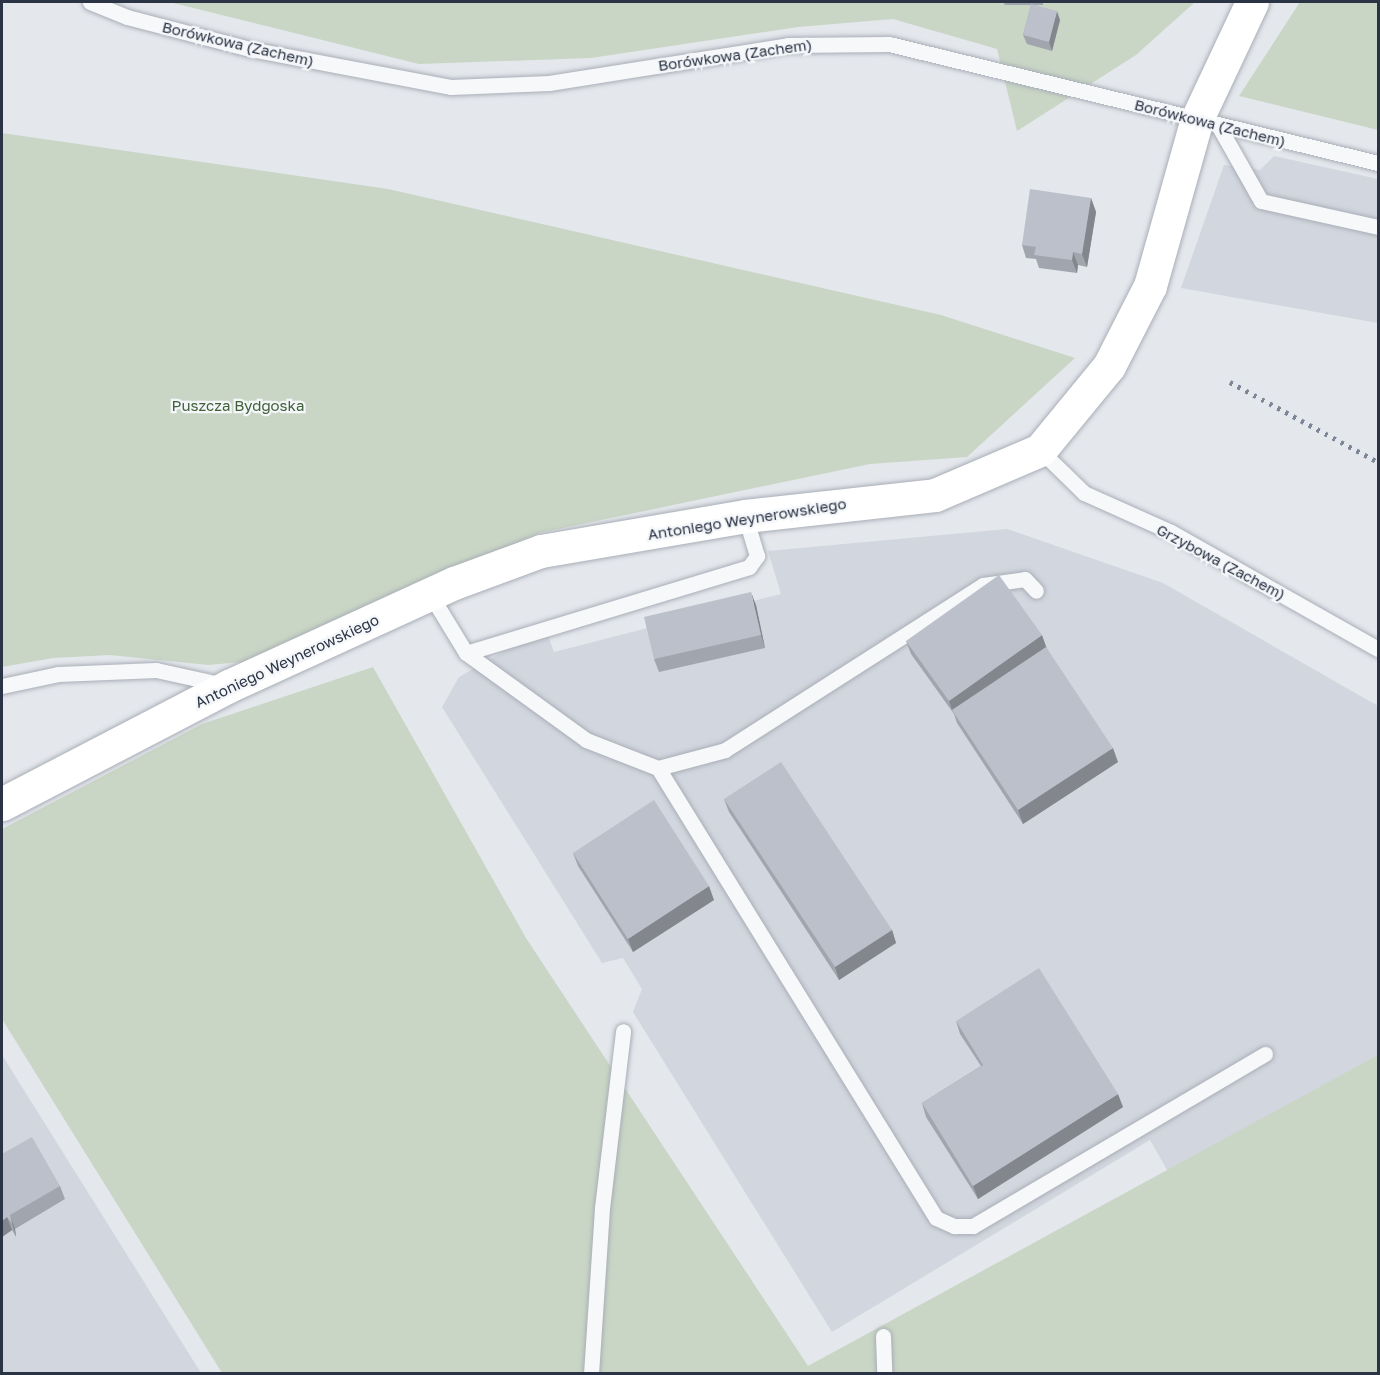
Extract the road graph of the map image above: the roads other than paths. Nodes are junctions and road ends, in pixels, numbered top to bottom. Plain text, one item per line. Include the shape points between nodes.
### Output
1 (90, 2) edge
2 (1252, 2) edge
3 (1207, 122) junction
4 (1378, 163) edge
5 (1378, 227) edge
6 (1040, 450) junction
7 (745, 516) junction
8 (1036, 591) dead end
9 (430, 594) junction
10 (1378, 649) edge
11 (465, 653) junction
12 (2, 686) edge
13 (230, 686) junction
14 (658, 768) junction
15 (2, 804) edge
16 (623, 1031) dead end
17 (1264, 1053) dead end
18 (883, 1336) dead end
19 (591, 1374) edge
20 (884, 1374) edge

1 - 3 lane, Borówkowa (Zachem) via 127,17 250,49 451,87 549,83 788,45 836,42 889,45
2 - 3 street, Antoniego Weynerowskiego
3 - 4 lane, Borówkowa (Zachem)
3 - 5 lane via 1261,201
3 - 6 street, Antoniego Weynerowskiego via 1150,286 1109,366
6 - 7 street, Antoniego Weynerowskiego via 935,495
6 - 10 lane, Grzybowa (Zachem) via 1084,493 1171,532
7 - 9 street, Antoniego Weynerowskiego via 542,551
7 - 11 lane via 757,556 749,567
8 - 14 lane via 1025,579 983,585 725,750
9 - 11 lane
9 - 13 street, Antoniego Weynerowskiego
11 - 14 lane via 586,740
12 - 13 lane via 58,674 156,670
13 - 15 street, Antoniego Weynerowskiego
14 - 17 lane via 936,1218 954,1226 973,1226
16 - 19 lane via 602,1208
18 - 20 lane

